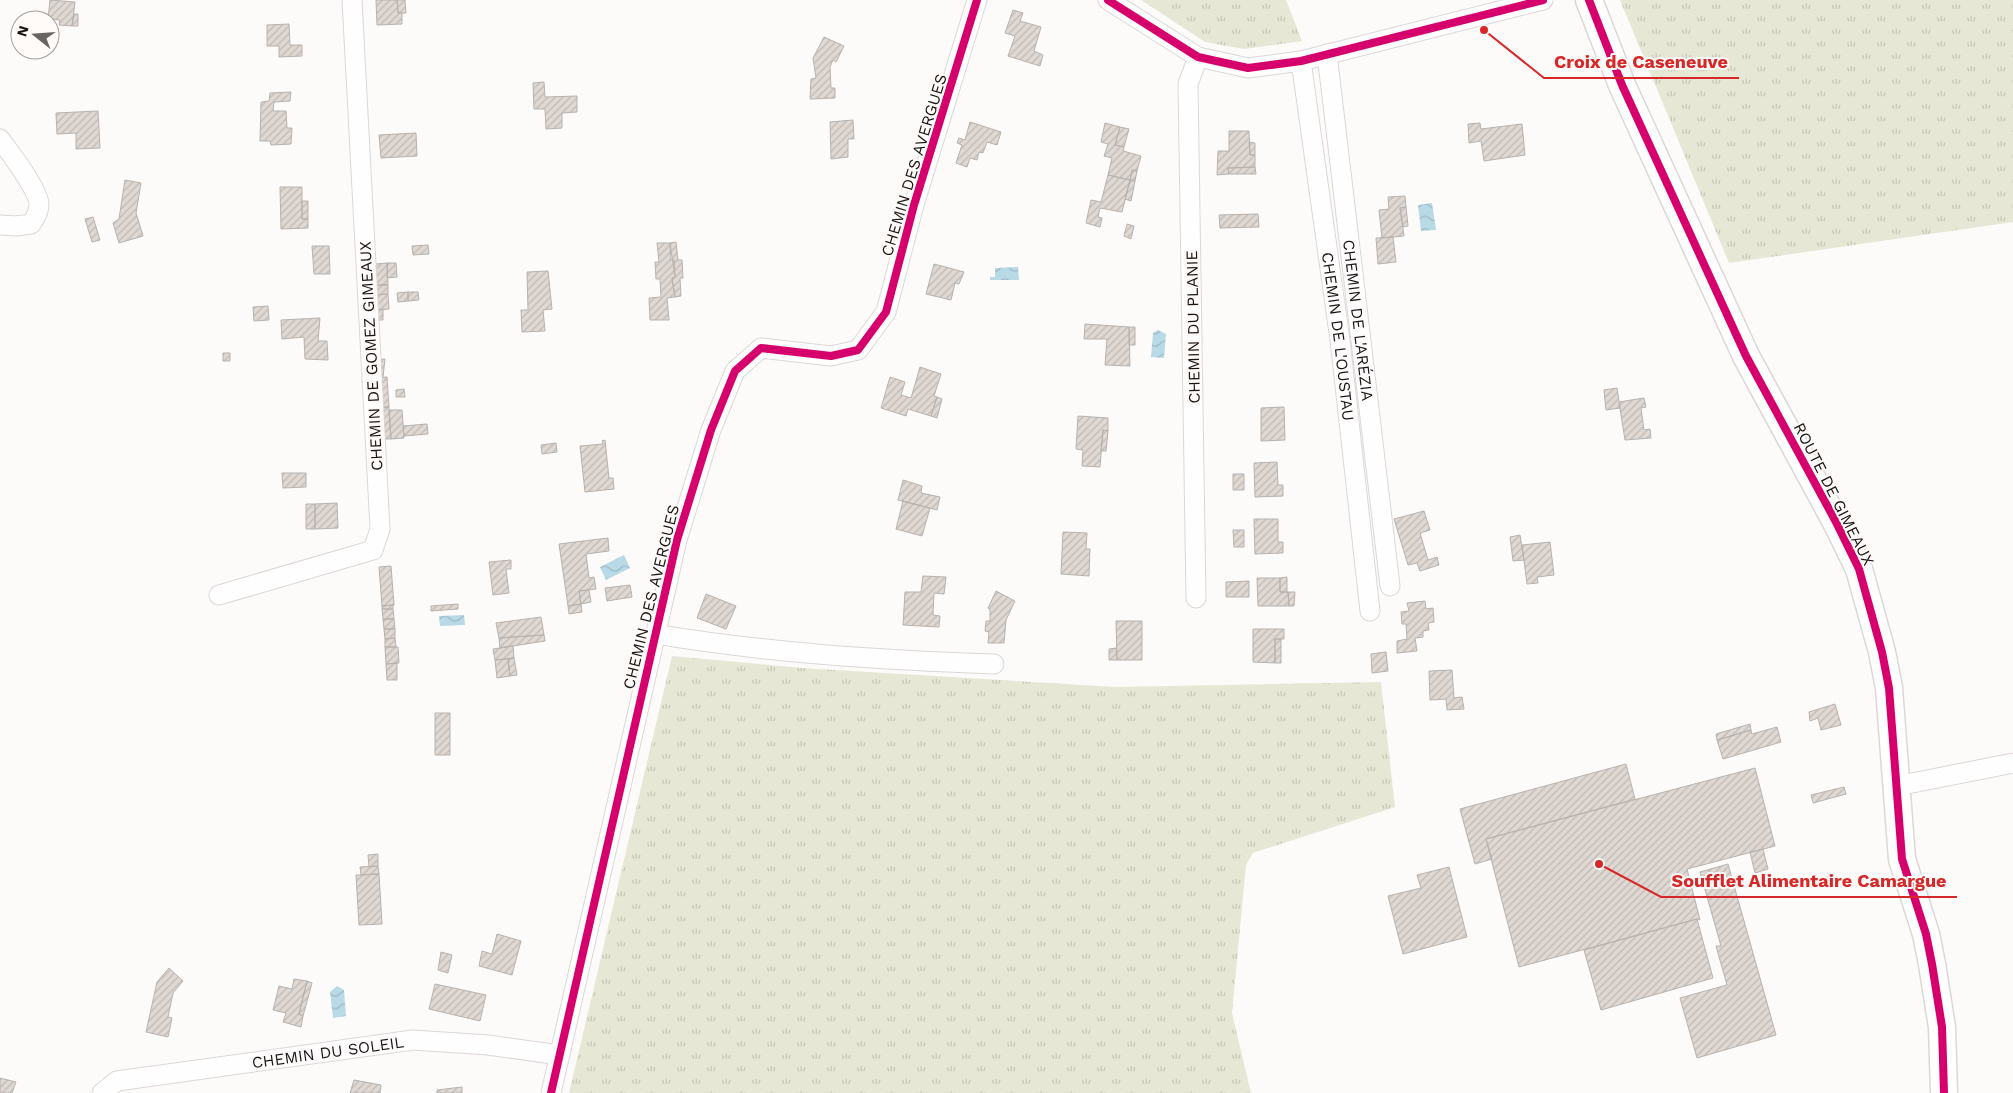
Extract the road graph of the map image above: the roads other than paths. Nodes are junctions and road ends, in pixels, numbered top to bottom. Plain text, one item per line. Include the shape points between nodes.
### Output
1 (352, 0) edge
2 (977, 0) edge
3 (1108, 0) edge
4 (1543, 0) edge
5 (1589, 0) edge
6 (1327, 54) junction
7 (1198, 58) junction
8 (1301, 61) junction
9 (0, 139) edge
10 (0, 225) edge
11 (1390, 586) dead end
12 (219, 595) dead end
13 (1196, 598) dead end
14 (1370, 611) dead end
15 (655, 634) junction
16 (994, 664) dead end
17 (2013, 764) edge
18 (1897, 786) junction
19 (560, 1055) junction
20 (102, 1093) edge
21 (551, 1093) edge
22 (1944, 1093) edge

1 - 12 street, CHEMIN DE GOMEZ GIMEAUX via 380,529 373,550
2 - 15 street, CHEMIN DES AVERGUES via 914,205 886,312 858,350 831,356 761,348 735,371 711,430 680,531
3 - 7 street
4 - 6 street
5 - 18 street, ROUTE DE GIMEAUX via 1622,85 1746,356 1859,569 1889,688
6 - 8 street
6 - 11 street, CHEMIN DE L'ARÉZIA
7 - 8 street via 1248,68
7 - 13 street, CHEMIN DU PLANIE via 1188,84
8 - 14 street, CHEMIN DE L'OUSTAU via 1340,340
9 - 10 street via 38,200 38,214 31,224
15 - 16 street via 736,648 875,660
15 - 19 street, CHEMIN DES AVERGUES
17 - 18 street
18 - 22 street, ROUTE DE GIMEAUX via 1902,859 1926,934 1941,1018
19 - 20 street, CHEMIN DU SOLEIL via 488,1045 413,1040 117,1081
19 - 21 street, CHEMIN DES AVERGUES

